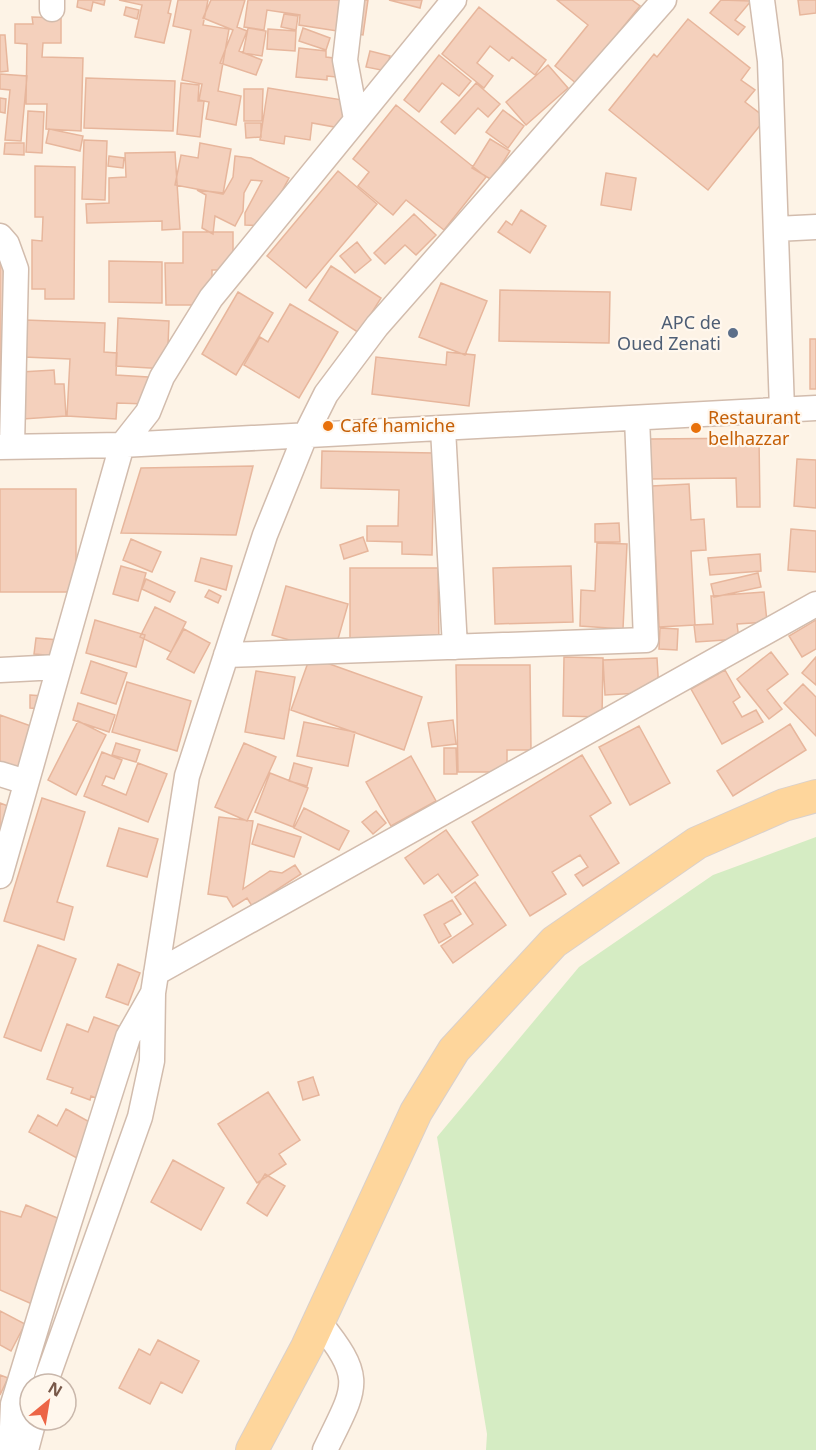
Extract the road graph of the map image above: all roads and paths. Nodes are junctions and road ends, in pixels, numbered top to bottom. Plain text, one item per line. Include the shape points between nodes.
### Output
1 (352, 0) edge
2 (454, 0) edge
3 (762, 0) edge
4 (653, 4) edge
5 (356, 119) junction
6 (816, 227) edge
7 (776, 229) junction
8 (0, 236) edge
9 (816, 408) edge
10 (782, 410) junction
11 (637, 418) junction
12 (443, 429) junction
13 (305, 436) junction
14 (122, 445) junction
15 (6, 447) edge
16 (816, 604) edge
17 (455, 647) junction
18 (226, 655) junction
19 (58, 668) junction
20 (0, 670) edge
21 (0, 774) edge
22 (26, 782) junction
23 (816, 796) edge
24 (2, 864) edge
25 (155, 983) junction
26 (319, 1322) junction
27 (49, 1372) edge
28 (31, 1432) edge
29 (11, 1450) edge
30 (26, 1450) edge
31 (252, 1450) edge
32 (325, 1450) edge

1 - 5 street via 345,60
2 - 5 street
3 - 7 street via 770,61
4 - 13 street via 377,326 326,393
5 - 14 street via 211,298 162,377 148,412
6 - 7 street
7 - 10 street
8 - 15 street via 16,269
9 - 10 street
10 - 11 street
11 - 12 street
11 - 17 street via 646,640
12 - 13 street
12 - 17 street
13 - 14 street
13 - 18 street via 266,535
14 - 15 street
14 - 19 street
16 - 25 street
17 - 18 street
18 - 25 street via 187,776
19 - 20 street
19 - 22 street
21 - 22 street
22 - 24 street
23 - 26 main road via 697,843 554,942 454,1050 416,1112
25 - 27 street via 152,1061 140,1117
25 - 29 street via 128,1037 49,1286 13,1404
26 - 31 main road
26 - 32 street via 344,1353 352,1378 350,1398
28 - 30 street

